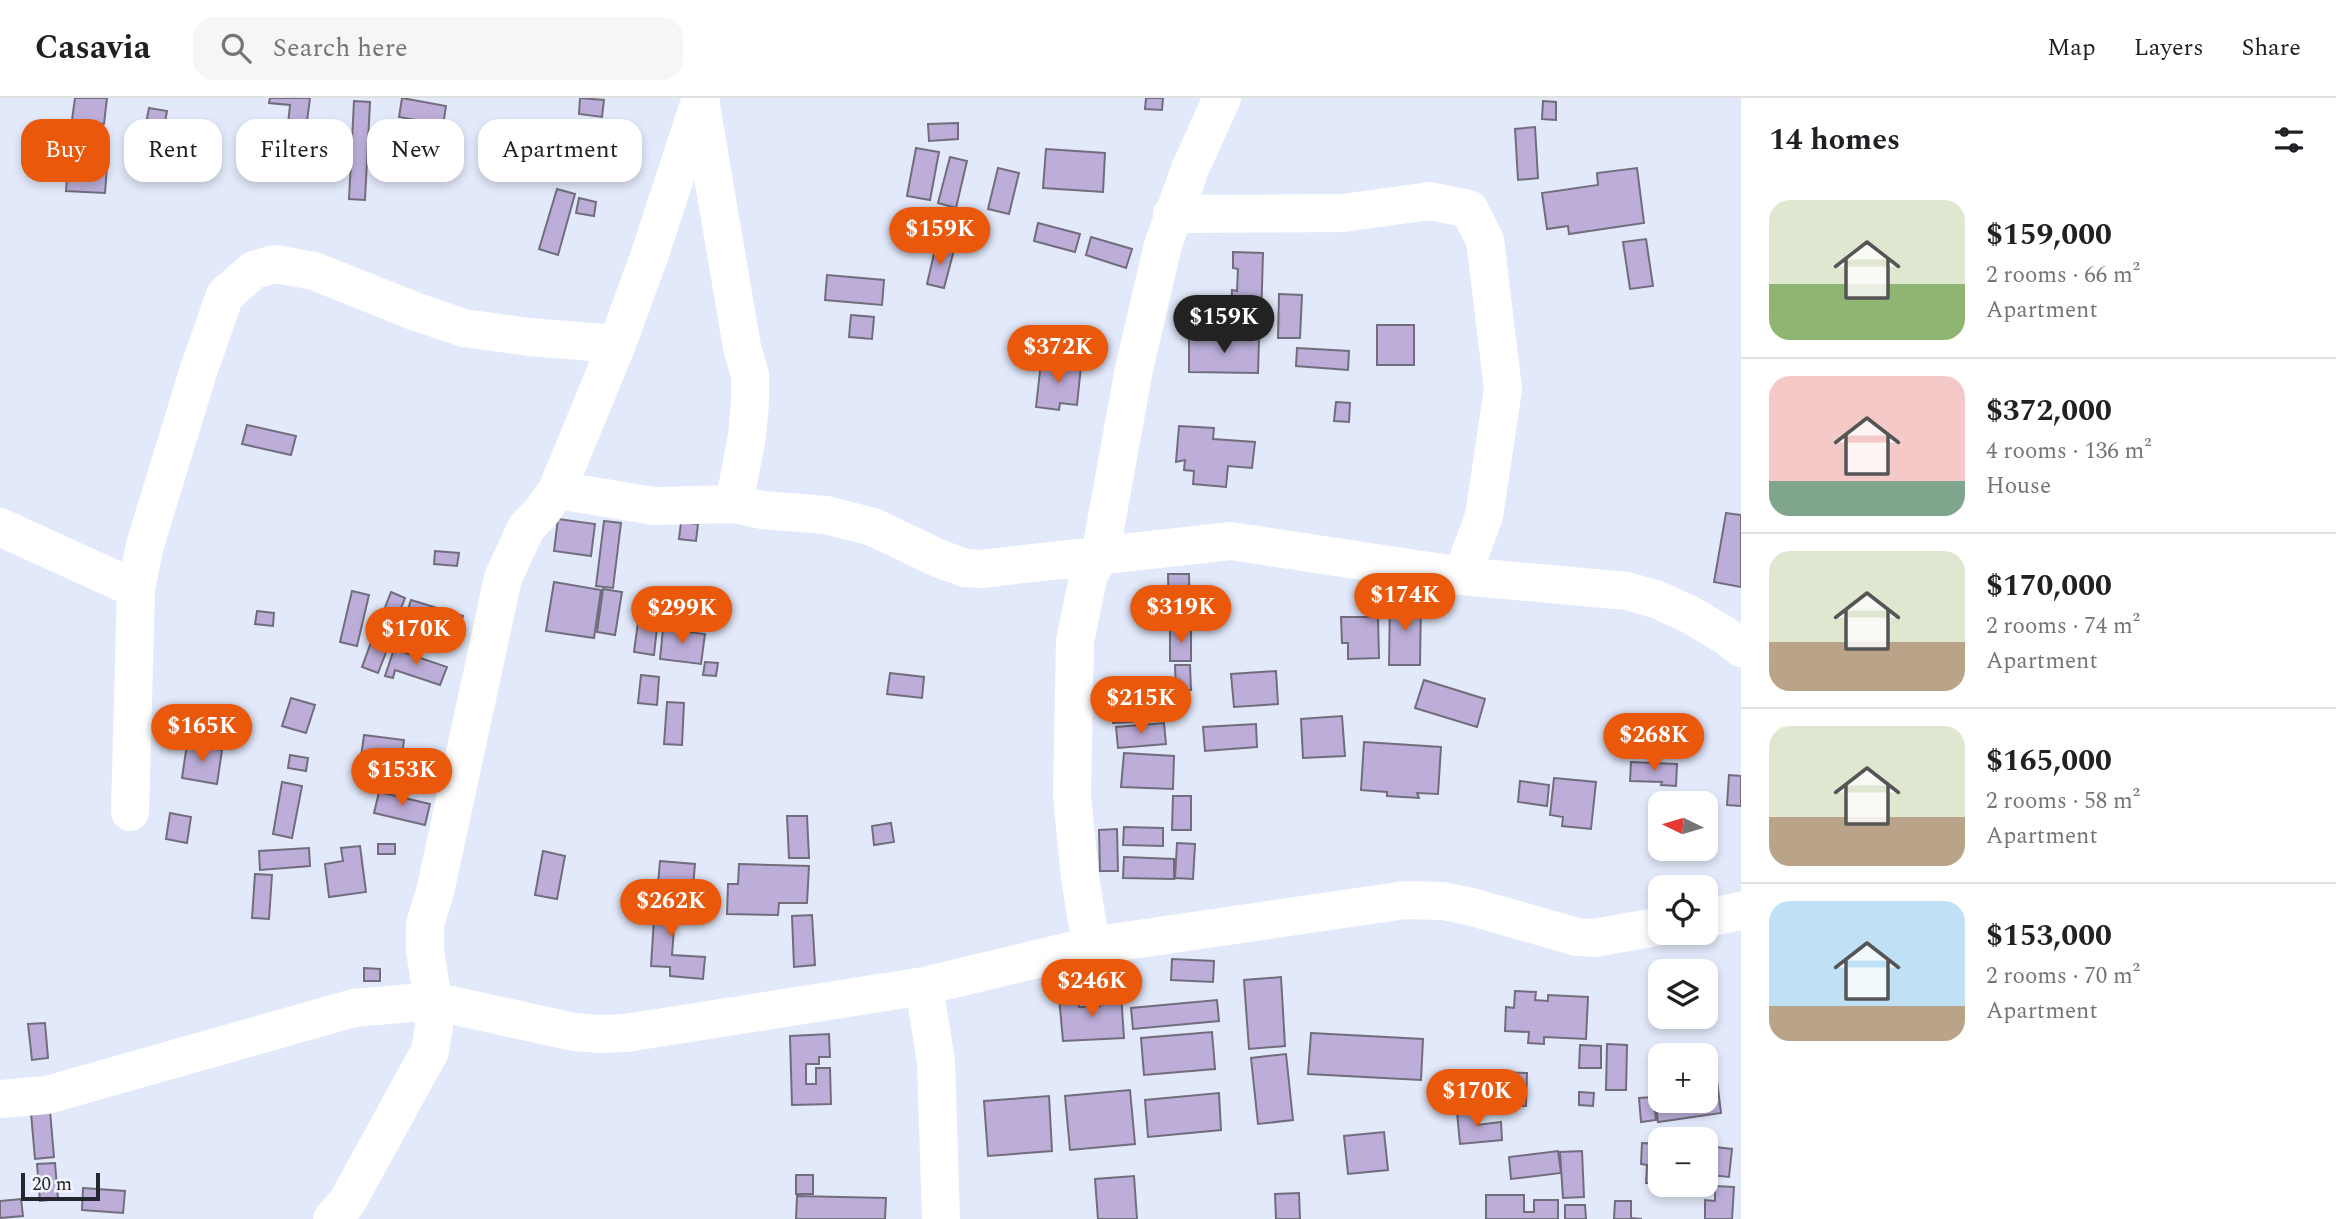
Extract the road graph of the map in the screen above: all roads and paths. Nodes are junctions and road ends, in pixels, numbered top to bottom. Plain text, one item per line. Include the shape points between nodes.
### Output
1 (700, 98) edge
2 (1222, 98) edge
3 (1172, 214) junction
4 (617, 344) junction
5 (556, 490) junction
6 (734, 504) junction
7 (0, 527) edge
8 (1100, 556) junction
9 (1462, 576) junction
10 (136, 589) junction
11 (1741, 648) edge
12 (130, 812) dead end
13 (1741, 911) edge
14 (1718, 916) edge
15 (1648, 928) edge
16 (1091, 946) junction
17 (924, 986) junction
18 (433, 1001) junction
19 (0, 1099) edge
20 (341, 1213) edge
21 (941, 1219) edge

1 - 4 street
1 - 6 street via 750,375 747,436
2 - 3 street
3 - 8 street via 1134,369
3 - 9 street via 1343,213 1430,201 1469,209 1485,240 1503,389 1484,516
4 - 5 street
4 - 10 street via 464,328 314,271 275,264 254,270 225,295 149,531
5 - 6 street via 654,506
5 - 18 street via 526,528 503,578 425,924
6 - 8 street via 827,515 873,527 965,568
7 - 10 street
8 - 9 street via 1231,541
8 - 16 street via 1089,574 1075,641 1072,796
9 - 11 street via 1627,591 1689,614
10 - 12 street
13 - 14 street
15 - 16 street via 1577,937 1472,907 1405,900
16 - 17 street
17 - 18 street via 600,1034
17 - 21 street via 936,1062
18 - 19 street via 333,1012 47,1095
18 - 20 street via 430,1051

